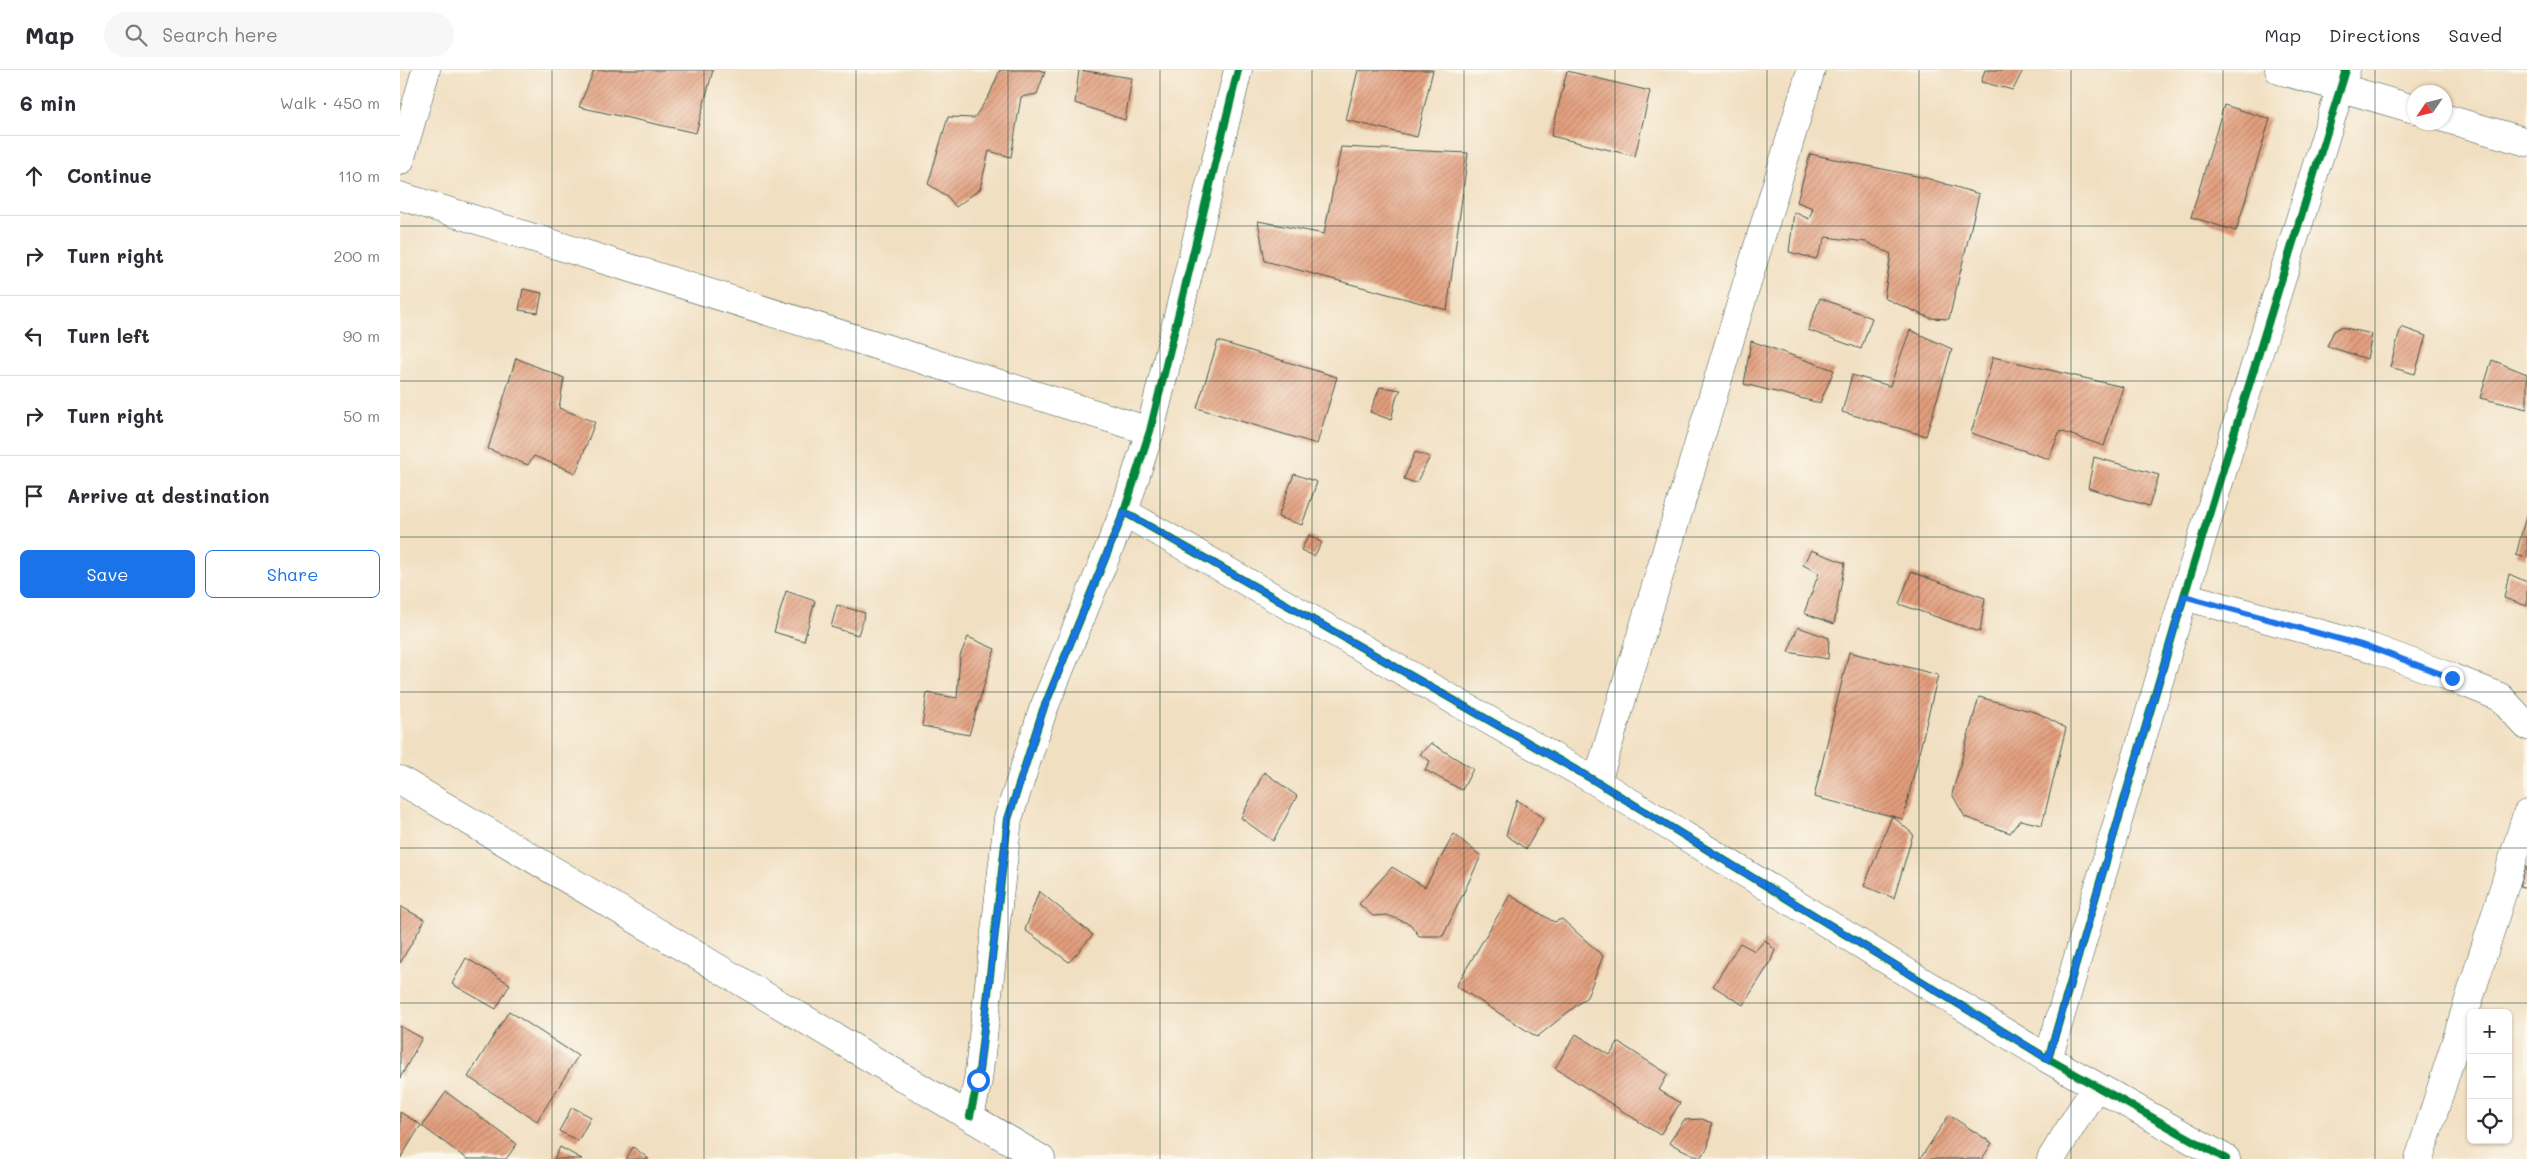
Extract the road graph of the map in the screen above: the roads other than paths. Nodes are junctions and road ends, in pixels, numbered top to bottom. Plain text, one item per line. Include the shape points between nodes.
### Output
1 (426, 70) edge
2 (1238, 70) edge
3 (1811, 70) edge
4 (2279, 70) edge
5 (2343, 79) edge
6 (2407, 106) edge
7 (2452, 120) edge
8 (2527, 142) edge
9 (400, 161) edge
10 (400, 196) edge
11 (1150, 431) junction
12 (1124, 512) junction
13 (2184, 596) junction
14 (2527, 726) edge
15 (400, 780) edge
16 (1597, 782) junction
17 (2527, 814) edge
18 (2048, 1059) junction
19 (2096, 1086) junction
20 (970, 1116) junction
21 (1041, 1159) edge
22 (2050, 1159) edge
23 (2226, 1159) edge
24 (2419, 1159) edge

1 - 9 street
2 - 11 street
3 - 16 street
4 - 5 street
5 - 6 street
5 - 13 street
7 - 8 street
10 - 11 street
11 - 12 street
12 - 16 street
12 - 20 street via 1043,710 1008,819 978,1080
13 - 14 street via 2372,648 2452,678 2500,697
13 - 18 street
15 - 20 street
16 - 18 street
17 - 24 street
18 - 19 street
19 - 22 street
19 - 23 street
20 - 21 street

